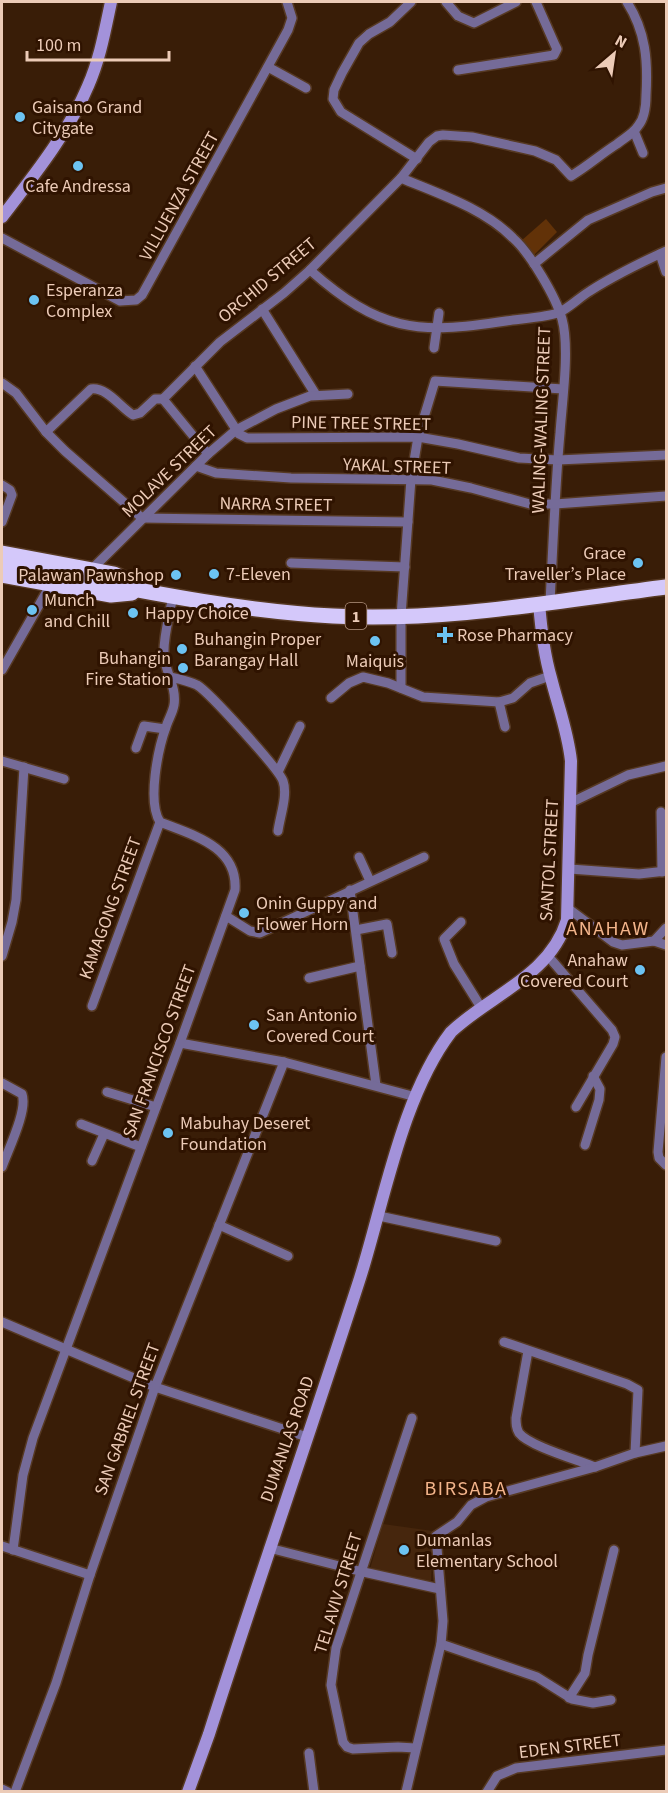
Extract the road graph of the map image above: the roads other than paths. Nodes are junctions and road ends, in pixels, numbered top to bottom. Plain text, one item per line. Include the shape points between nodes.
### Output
1 (111, 2) edge
2 (287, 2) edge
3 (411, 2) edge
4 (446, 2) edge
5 (516, 2) edge
6 (536, 2) edge
7 (629, 2) edge
8 (268, 67) junction
9 (458, 70) dead end
10 (306, 88) dead end
11 (634, 131) junction
12 (643, 153) dead end
13 (417, 159) junction
14 (401, 178) junction
15 (666, 188) edge
16 (2, 217) edge
17 (2, 238) edge
18 (663, 252) edge
19 (534, 264) junction
20 (310, 270) junction
21 (666, 272) edge
22 (262, 309) junction
23 (560, 312) junction
24 (439, 313) dead end
25 (436, 328) junction
26 (434, 348) dead end
27 (195, 366) junction
28 (2, 383) edge
29 (563, 389) junction
30 (348, 394) dead end
31 (316, 395) junction
32 (163, 399) junction
33 (236, 430) junction
34 (46, 432) junction
35 (418, 437) junction
36 (208, 454) junction
37 (666, 455) edge
38 (558, 460) junction
39 (196, 466) junction
40 (411, 479) junction
41 (2, 485) edge
42 (666, 496) edge
43 (555, 504) junction
44 (142, 518) junction
45 (2, 522) edge
46 (408, 522) junction
47 (2, 553) edge
48 (291, 563) dead end
49 (2, 564) edge
50 (405, 567) junction
51 (91, 570) junction
52 (2, 575) edge
53 (51, 584) junction
54 (666, 590) edge
55 (153, 592) junction
56 (173, 596) junction
57 (544, 602) junction
58 (401, 616) junction
59 (2, 670) edge
60 (550, 676) junction
61 (170, 677) junction
62 (401, 688) junction
63 (331, 698) dead end
64 (500, 702) junction
65 (300, 726) dead end
66 (505, 727) dead end
67 (165, 729) junction
68 (136, 748) dead end
69 (2, 761) edge
70 (666, 766) edge
71 (24, 768) junction
72 (278, 772) junction
73 (64, 778) dead end
74 (570, 803) junction
75 (661, 812) dead end
76 (160, 822) junction
77 (278, 831) dead end
78 (359, 857) dead end
79 (424, 857) dead end
80 (570, 869) junction
81 (664, 871) edge
82 (370, 881) junction
83 (350, 890) junction
84 (569, 909) junction
85 (226, 916) junction
86 (461, 922) dead end
87 (666, 928) edge
88 (356, 930) junction
89 (654, 941) junction
90 (666, 945) edge
91 (392, 953) dead end
92 (2, 956) edge
93 (548, 956) junction
94 (360, 966) junction
95 (309, 978) dead end
96 (92, 1006) dead end
97 (482, 1009) junction
98 (180, 1043) junction
99 (666, 1057) edge
100 (284, 1062) junction
101 (593, 1076) junction
102 (2, 1083) edge
103 (376, 1085) junction
104 (664, 1091) edge
105 (107, 1092) dead end
106 (416, 1097) junction
107 (156, 1107) junction
108 (576, 1107) dead end
109 (81, 1124) dead end
110 (104, 1134) junction
111 (585, 1145) dead end
112 (141, 1147) junction
113 (92, 1161) dead end
114 (666, 1165) edge
115 (2, 1167) edge
116 (379, 1216) junction
117 (219, 1225) junction
118 (496, 1241) dead end
119 (288, 1256) dead end
120 (2, 1322) edge
121 (504, 1342) dead end
122 (65, 1350) junction
123 (528, 1351) junction
124 (155, 1387) junction
125 (412, 1418) dead end
126 (307, 1437) junction
127 (666, 1446) edge
128 (635, 1453) junction
129 (595, 1467) junction
130 (2, 1546) edge
131 (269, 1548) junction
132 (13, 1550) junction
133 (614, 1550) dead end
134 (359, 1571) junction
135 (90, 1575) junction
136 (440, 1589) junction
137 (441, 1644) junction
138 (569, 1698) junction
139 (611, 1700) dead end
140 (415, 1748) junction
141 (666, 1750) edge
142 (309, 1753) dead end
143 (2, 1789) edge
144 (8, 1791) edge
145 (15, 1791) edge
146 (188, 1791) edge
147 (314, 1791) edge
148 (406, 1791) edge
149 (487, 1791) edge

1 - 16 main road via 97,64 80,103
2 - 8 street, VILLUENZA STREET via 291,24
3 - 13 street via 359,43 333,95 340,112
4 - 5 street via 458,16 474,23
6 - 9 street via 555,45 554,55
7 - 11 street via 647,56 645,105 642,120
8 - 10 street
8 - 17 street, VILLUENZA STREET via 148,286 136,300 113,298
11 - 12 street
11 - 13 street, ORCHID STREET via 571,176 547,155 459,136 437,136
13 - 14 street, ORCHID STREET
14 - 19 street, WALING-WALING STREET via 487,218 513,237
14 - 20 street, ORCHID STREET
15 - 19 street via 588,220
18 - 21 street
18 - 23 street via 616,274
19 - 23 street, WALING-WALING STREET
20 - 22 street, ORCHID STREET
20 - 25 street via 368,313 406,326
22 - 27 street, ORCHID STREET
22 - 31 street
23 - 25 street
23 - 29 street, WALING-WALING STREET via 564,335
24 - 25 street
25 - 26 street
27 - 32 street, ORCHID STREET
27 - 33 street
28 - 34 street via 16,393
29 - 35 street via 435,381
29 - 38 street, WALING-WALING STREET
30 - 31 street, MOLAVE STREET
31 - 33 street, MOLAVE STREET via 276,408
32 - 34 street, ORCHID STREET via 154,399 133,415 97,388 91,389
32 - 36 street
33 - 35 street, PINE TREE STREET via 242,437 253,438
33 - 36 street, MOLAVE STREET
34 - 44 street
35 - 38 street, PINE TREE STREET via 519,458
35 - 40 street
36 - 39 street, MOLAVE STREET
37 - 38 street, PINE TREE STREET
38 - 43 street, WALING-WALING STREET
39 - 40 street, YAKAL STREET via 216,473 280,478
39 - 44 street, MOLAVE STREET
40 - 43 street, YAKAL STREET via 451,483 530,504
40 - 46 street
41 - 45 street via 12,495
42 - 43 street, YAKAL STREET
43 - 57 street, WALING-WALING STREET
44 - 46 street, NARRA STREET
44 - 51 street, MOLAVE STREET
46 - 50 street
47 - 51 highway, 1
48 - 50 street
49 - 55 highway, 1
50 - 58 street
51 - 55 highway, 1 via 114,574
52 - 53 highway, 1
53 - 55 highway, 1 via 111,595
53 - 59 street
54 - 57 highway, 1
55 - 56 highway, 1
56 - 58 highway, 1 via 248,609 334,616
56 - 61 street via 164,650
57 - 58 highway, 1
57 - 60 main road, SANTOL STREET via 541,628
58 - 62 street
60 - 64 street via 530,683 513,698
60 - 74 main road, SANTOL STREET via 568,737
61 - 67 street via 174,705
61 - 72 street via 204,691
62 - 63 street via 363,677
62 - 64 street via 423,697
64 - 66 street
65 - 72 street
67 - 68 street via 144,726
67 - 76 street via 153,793 153,807
69 - 71 street
70 - 74 street via 628,775
71 - 73 street
71 - 92 street via 16,900
72 - 77 street via 284,781
74 - 80 main road, SANTOL STREET
75 - 81 street
76 - 85 street, SAN FRANCISCO STREET via 212,845 228,860 236,881
76 - 96 street, KAMAGONG STREET
78 - 82 street
79 - 82 street
80 - 81 street via 639,874
80 - 84 main road, SANTOL STREET
82 - 83 street
83 - 85 street via 260,933
83 - 88 street
84 - 89 street via 613,942 622,945
84 - 93 main road, SANTOL STREET via 564,931
85 - 98 street, SAN FRANCISCO STREET
86 - 97 street via 444,939 454,964
87 - 89 street
88 - 91 street via 387,924
88 - 94 street
89 - 90 street
93 - 97 main road, SANTOL STREET
93 - 101 street via 614,1032 613,1044
94 - 95 street
94 - 103 street
97 - 106 main road, SANTOL STREET via 459,1025 444,1042
98 - 100 street
98 - 107 street, SAN FRANCISCO STREET
99 - 104 street
100 - 103 street
100 - 117 street, SAN GABRIEL STREET
101 - 108 street
101 - 111 street via 600,1089 599,1100
102 - 115 street via 24,1099
103 - 106 street
104 - 114 street via 658,1152
105 - 107 street
106 - 116 main road, DUMANLAS ROAD
107 - 112 street, SAN FRANCISCO STREET
109 - 110 street
110 - 112 street
110 - 113 street
112 - 122 street, SAN FRANCISCO STREET
116 - 118 street
116 - 126 main road, DUMANLAS ROAD
117 - 119 street
117 - 124 street, SAN GABRIEL STREET
120 - 122 street
121 - 123 street
122 - 124 street
122 - 132 street, SAN FRANCISCO STREET via 27,1458
123 - 128 street via 638,1390
123 - 129 street via 516,1418 519,1433 533,1443
124 - 126 street
124 - 135 street, SAN GABRIEL STREET
125 - 134 street, TEL AVIV STREET
126 - 131 main road, DUMANLAS ROAD
127 - 128 street
128 - 129 street
129 - 136 street via 486,1497 471,1505 436,1536
130 - 132 street
131 - 134 street
131 - 146 main road, DUMANLAS ROAD
132 - 135 street
133 - 138 street via 586,1670
134 - 136 street
134 - 140 street, TEL AVIV STREET via 332,1674 343,1742 353,1749
135 - 145 street, SAN GABRIEL STREET via 56,1683
136 - 137 street
137 - 138 street via 537,1677
137 - 140 street
138 - 139 street via 593,1703
140 - 148 street
141 - 149 street, EDEN STREET via 516,1768 497,1776
142 - 147 street
143 - 144 street

